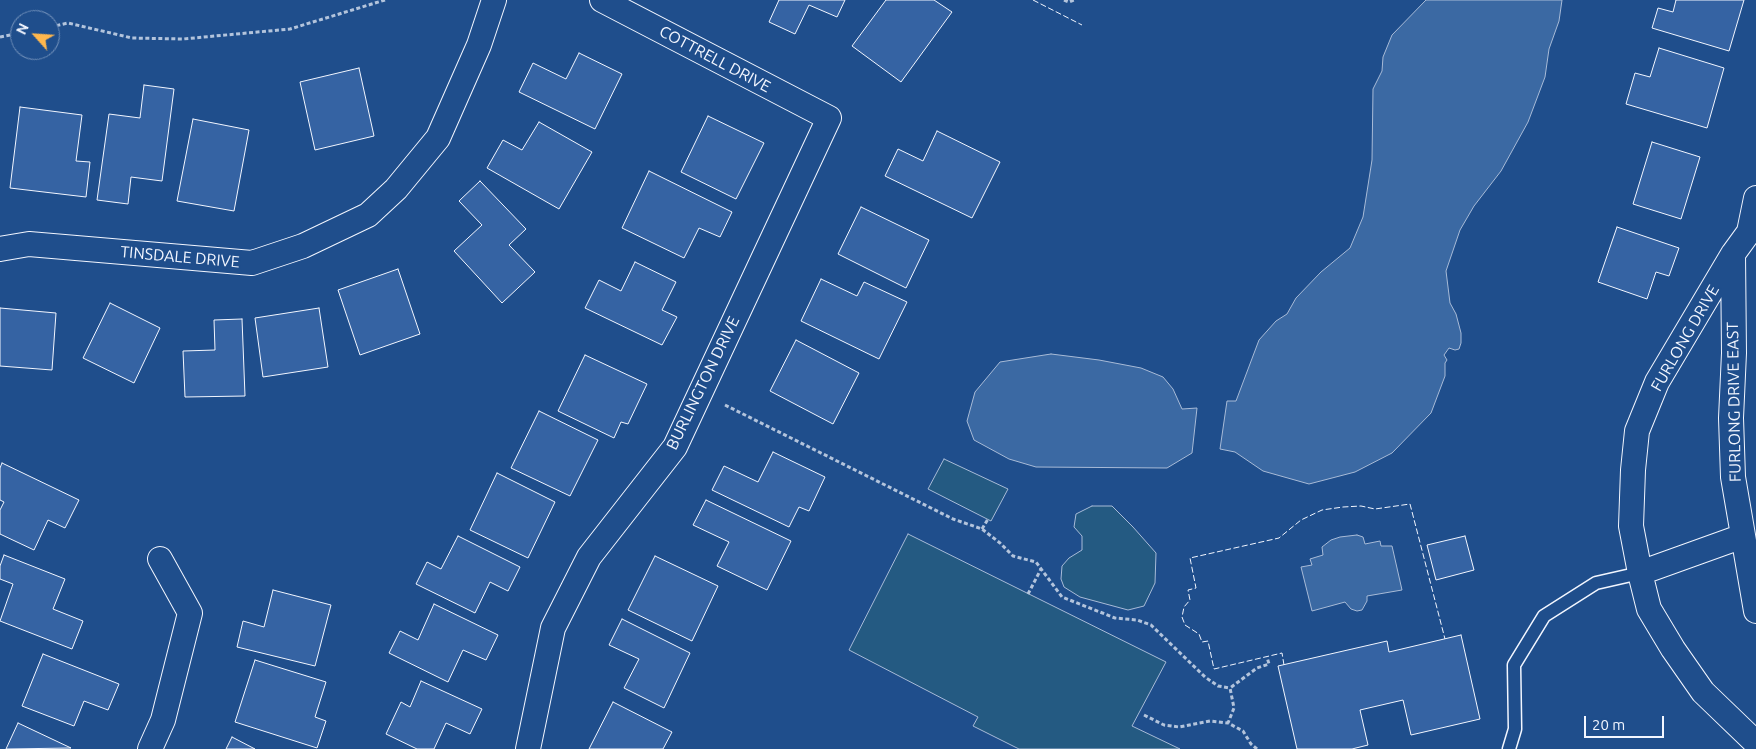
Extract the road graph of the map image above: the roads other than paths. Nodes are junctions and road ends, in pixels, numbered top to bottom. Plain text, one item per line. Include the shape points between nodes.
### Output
1 (494, 0) edge
2 (602, 0) edge
3 (829, 118) joint
4 (1756, 198) edge
5 (0, 249) edge
6 (1734, 254) junction
7 (1746, 518) edge
8 (160, 559) dead end
9 (1640, 573) junction
10 (1756, 611) edge
11 (1756, 743) edge
12 (150, 749) edge
13 (528, 749) edge
14 (1509, 749) edge

1 - 5 street, TINSDALE DRIVE via 479,44 438,138 396,189 368,215 302,246 252,263 29,244
2 - 3 street, COTTRELL DRIVE
3 - 13 street, BURLINGTON DRIVE via 675,447 589,557 553,628
4 - 6 street via 1749,232
6 - 7 street, FURLONG DRIVE EAST via 1733,477
6 - 9 street, FURLONG DRIVE via 1657,382 1637,430 1631,526
7 - 9 street
7 - 10 street, FURLONG DRIVE EAST
8 - 12 street via 190,613 163,720
9 - 11 street, FURLONG DRIVE via 1649,609 1673,650 1703,692
9 - 14 lane via 1596,583 1544,616 1514,665 1515,729

